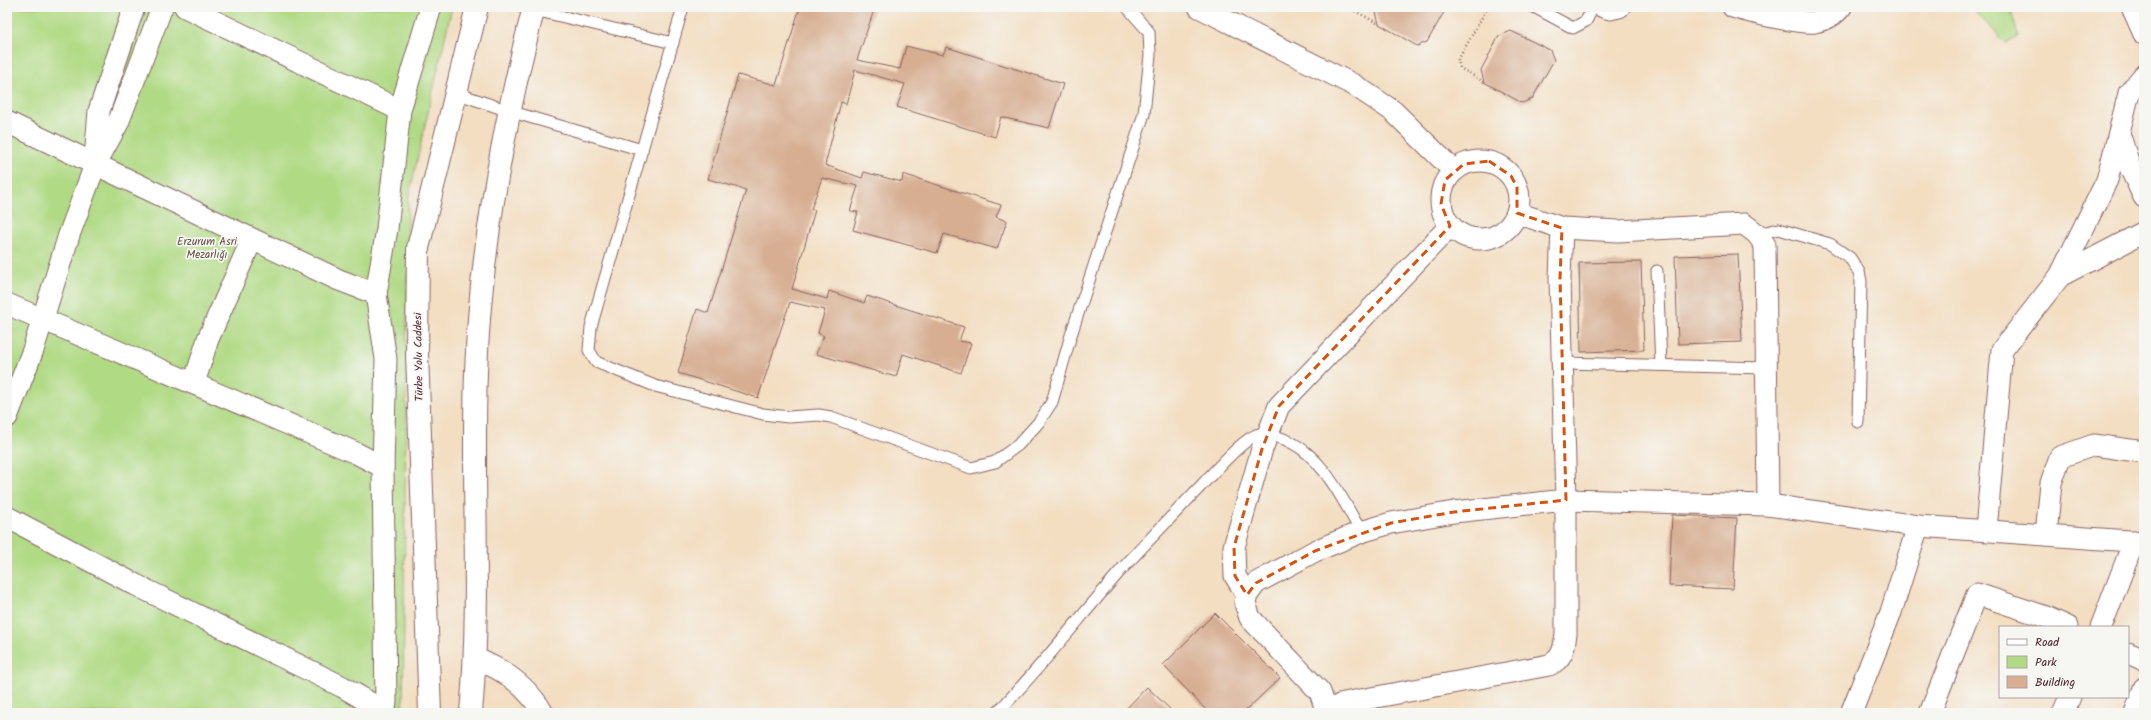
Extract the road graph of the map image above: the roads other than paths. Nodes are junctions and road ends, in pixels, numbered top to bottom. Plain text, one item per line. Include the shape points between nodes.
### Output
1 (134, 7) edge
2 (162, 7) edge
3 (184, 7) edge
4 (431, 7) edge
5 (477, 7) edge
6 (683, 7) edge
7 (1127, 7) edge
8 (1199, 7) edge
9 (1534, 7) edge
10 (1593, 7) edge
11 (1603, 7) edge
12 (1619, 7) edge
13 (1733, 7) edge
14 (1841, 7) edge
15 (2132, 7) edge
16 (530, 8) edge
17 (2144, 34) edge
18 (673, 43) junction
19 (2144, 75) edge
20 (456, 93) junction
21 (400, 110) junction
22 (509, 112) junction
23 (7, 122) edge
24 (2119, 133) junction
25 (642, 150) junction
26 (95, 165) junction
27 (1453, 170) junction
28 (2144, 197) edge
29 (1517, 213) junction
30 (1450, 226) junction
31 (1562, 228) junction
32 (2144, 232) edge
33 (1757, 234) junction
34 (252, 239) junction
35 (1657, 271) dead end
36 (2060, 276) junction
37 (376, 294) junction
38 (7, 304) edge
39 (41, 319) junction
40 (1562, 363) junction
41 (1662, 365) junction
42 (1767, 368) junction
43 (194, 383) junction
44 (7, 417) edge
45 (1858, 422) dead end
46 (1268, 434) junction
47 (2144, 452) edge
48 (383, 467) junction
49 (1566, 500) junction
50 (1768, 505) junction
51 (7, 518) edge
52 (1918, 526) junction
53 (1986, 530) junction
54 (1361, 532) junction
55 (2046, 535) junction
56 (2139, 541) edge
57 (1247, 595) junction
58 (2066, 626) edge
59 (2101, 626) edge
60 (2129, 653) edge
61 (476, 659) junction
62 (2144, 660) edge
63 (2144, 688) edge
64 (2070, 698) edge
65 (384, 712) edge
66 (430, 713) edge
67 (471, 713) edge
68 (543, 713) edge
69 (997, 713) edge
70 (1326, 713) edge
71 (1851, 713) edge
72 (1930, 713) edge
73 (2062, 713) edge
74 (2135, 713) edge

1 - 26 street via 99,112
2 - 26 street via 118,123
3 - 21 street
4 - 21 street
5 - 20 street, Türbe Yolu Caddesi
6 - 18 lane
7 - 25 lane via 1149,32 1150,55 1144,114 1071,335 1052,402 1039,422 1018,445 988,466 971,468 831,417 763,414 655,386 596,362 589,350 591,326
8 - 27 street via 1354,85 1393,111
9 - 10 lane via 1572,28 1586,21
11 - 12 street
13 - 14 street via 1748,12 1814,22 1826,19
15 - 17 street
16 - 18 lane
16 - 22 street
18 - 25 lane
19 - 24 street via 2128,93
20 - 22 lane
20 - 66 street, Türbe Yolu Caddesi via 418,248 417,353
21 - 37 street via 387,229
22 - 25 lane
22 - 61 street via 488,221 476,373
23 - 26 street
24 - 28 street via 2131,170
24 - 36 street via 2107,180
26 - 34 street
26 - 39 street
27 - 29 street via 1477,160 1490,161 1501,167 1511,176 1517,187
27 - 30 street via 1445,180 1440,204
29 - 30 street via 1511,224 1491,238 1469,238
29 - 31 street
30 - 46 street via 1279,406
31 - 33 street via 1618,231 1744,224
31 - 40 street
32 - 36 street
33 - 42 street via 1765,245
33 - 45 lane via 1779,229 1830,244 1844,252 1855,265 1861,281
34 - 37 street via 339,280
34 - 43 street via 208,340
35 - 41 lane
36 - 53 street via 2002,350
37 - 48 street via 386,359
38 - 39 street
39 - 43 street
39 - 44 street via 33,350
40 - 41 lane
40 - 49 street
41 - 42 lane
42 - 50 street
43 - 48 street
46 - 54 lane via 1300,447 1316,461 1333,484
46 - 57 street via 1234,547 1235,576
46 - 69 lane via 1251,436 1229,456 1122,569
47 - 55 street via 2094,445 2060,457 2051,483
48 - 65 street via 386,702
49 - 50 street
49 - 54 street via 1454,512 1391,523
49 - 70 street via 1566,634 1564,649 1556,662 1379,695 1344,703
50 - 52 street
51 - 65 street via 343,687
52 - 53 street
52 - 71 street via 1891,612
53 - 55 street
54 - 57 street via 1280,568 1256,583
55 - 56 street
56 - 59 street
57 - 70 street via 1245,603 1250,618 1320,692
58 - 72 street via 1977,594
60 - 62 street
61 - 67 street
61 - 68 street via 514,678 533,696
63 - 74 street
64 - 73 street

